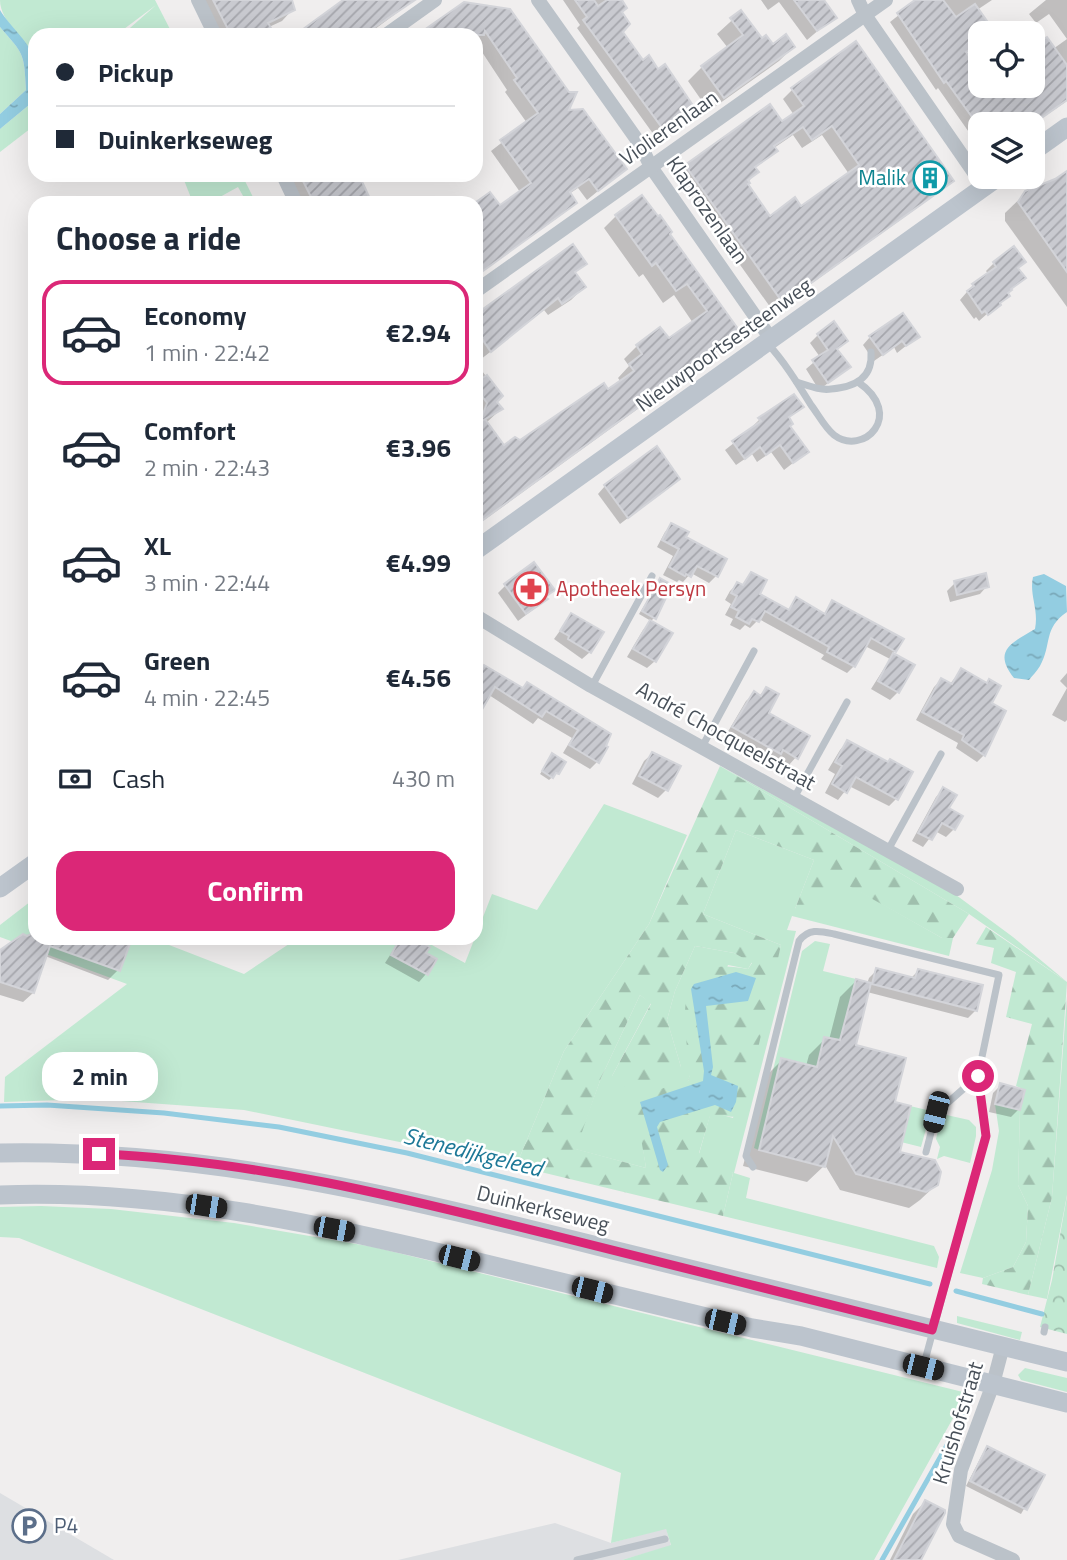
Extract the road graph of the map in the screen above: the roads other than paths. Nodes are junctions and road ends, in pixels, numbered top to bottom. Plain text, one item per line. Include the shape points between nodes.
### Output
1 (198, 0) edge
2 (435, 0) edge
3 (538, 0) edge
4 (858, 0) edge
5 (886, 0) edge
6 (865, 15) junction
7 (212, 28) edge
8 (396, 28) edge
9 (1067, 127) edge
10 (1045, 143) edge
11 (968, 152) edge
12 (651, 167) junction
13 (981, 189) edge
14 (483, 286) edge
15 (769, 340) junction
16 (871, 352) dead end
17 (797, 382) junction
18 (858, 382) junction
19 (483, 545) edge
20 (652, 576) dead end
21 (483, 620) edge
22 (754, 651) dead end
23 (591, 686) junction
24 (847, 702) dead end
25 (702, 747) junction
26 (942, 754) dead end
27 (794, 798) junction
28 (887, 851) junction
29 (28, 868) edge
30 (0, 888) edge
31 (957, 889) dead end
32 (978, 1076) junction
33 (0, 1146) edge
34 (51, 1152) junction
35 (926, 1152) dead end
36 (0, 1153) edge
37 (753, 1167) dead end
38 (0, 1195) edge
39 (932, 1330) junction
40 (1003, 1346) junction
41 (1067, 1362) edge
42 (923, 1367) junction
43 (993, 1384) junction
44 (1067, 1403) edge
45 (665, 1539) dead end
46 (577, 1560) edge
47 (1013, 1560) edge

1 - 7 street
2 - 8 street
3 - 12 street, Klaprozenlaan via 640,144
4 - 6 street
5 - 6 street, Violierenlaan
6 - 11 street
6 - 12 street, Violierenlaan
9 - 10 main road
12 - 14 street, Violierenlaan
12 - 15 street, Klaprozenlaan
13 - 15 main road, Nieuwpoortsesteenweg
15 - 17 lane
15 - 19 main road, Nieuwpoortsesteenweg
16 - 18 lane via 867,376
17 - 18 lane via 830,390
17 - 18 lane via 835,436 859,440 873,432 881,411
20 - 23 lane
21 - 23 street, André Chocqueelstraat
22 - 25 lane
23 - 25 street, André Chocqueelstraat
24 - 27 lane
25 - 27 street, André Chocqueelstraat
26 - 28 lane
27 - 28 street, André Chocqueelstraat
28 - 31 street, André Chocqueelstraat
29 - 30 main road
32 - 35 lane via 936,1112
32 - 37 lane via 999,975 834,934 809,932 799,941 746,1156
32 - 39 lane via 986,1136
33 - 34 main road
34 - 36 main road, Duinkerkseweg
34 - 39 main road, Duinkerkseweg via 179,1160 322,1182 473,1215
38 - 42 main road via 114,1197 288,1220
39 - 40 main road, Duinkerkseweg
39 - 42 lane
40 - 41 main road, Duinkerkseweg
40 - 43 street, Kruishofstraat
42 - 43 main road
43 - 44 main road
43 - 47 street, Kruishofstraat via 961,1470 953,1524 959,1536
45 - 46 lane

